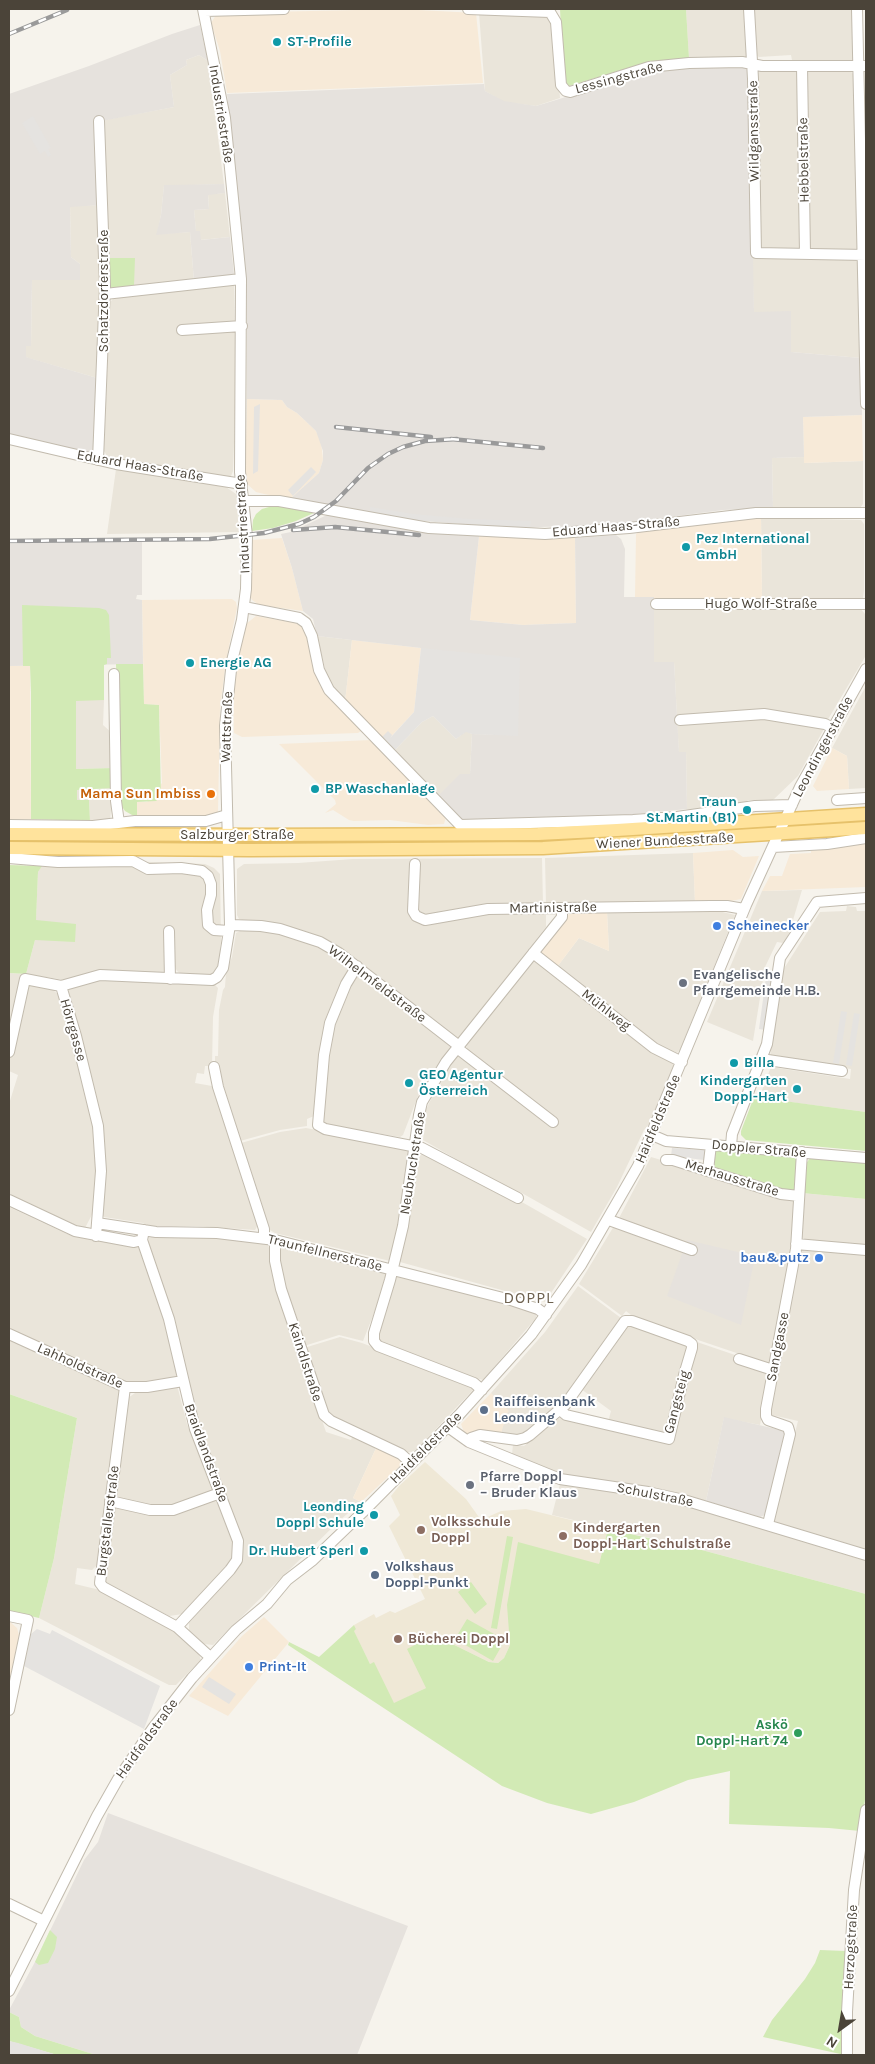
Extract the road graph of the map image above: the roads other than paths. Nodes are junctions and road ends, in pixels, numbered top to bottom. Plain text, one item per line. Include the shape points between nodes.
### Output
1 (284, 9) edge
2 (468, 9) edge
3 (749, 9) edge
4 (857, 9) edge
5 (203, 10) edge
6 (752, 64) junction
7 (802, 66) junction
8 (862, 66) edge
9 (99, 120) dead end
10 (805, 254) junction
11 (865, 254) edge
12 (241, 280) junction
13 (105, 294) junction
14 (242, 326) junction
15 (182, 330) dead end
16 (866, 404) edge
17 (9, 438) edge
18 (98, 460) junction
19 (242, 484) junction
20 (243, 501) junction
21 (866, 513) edge
22 (656, 604) dead end
23 (866, 604) edge
24 (244, 606) junction
25 (866, 669) edge
26 (114, 674) dead end
27 (680, 720) dead end
28 (833, 728) junction
29 (866, 798) edge
30 (837, 800) dead end
31 (792, 806) junction
32 (691, 814) junction
33 (866, 814) edge
34 (227, 815) junction
35 (119, 823) junction
36 (707, 824) junction
37 (9, 825) edge
38 (783, 826) junction
39 (866, 828) edge
40 (463, 830) junction
41 (9, 834) edge
42 (228, 835) junction
43 (866, 838) edge
44 (773, 847) junction
45 (9, 848) edge
46 (228, 849) junction
47 (464, 849) joint
48 (9, 858) edge
49 (415, 864) dead end
50 (866, 898) edge
51 (562, 908) junction
52 (744, 909) junction
53 (229, 928) junction
54 (169, 931) dead end
55 (533, 953) junction
56 (357, 966) junction
57 (170, 979) junction
58 (61, 986) junction
59 (458, 1047) junction
60 (9, 1052) edge
61 (761, 1059) junction
62 (682, 1062) junction
63 (214, 1067) dead end
64 (842, 1071) dead end
65 (553, 1122) dead end
66 (652, 1135) junction
67 (711, 1145) junction
68 (415, 1146) junction
69 (731, 1146) junction
70 (802, 1152) junction
71 (866, 1158) edge
72 (666, 1160) dead end
73 (708, 1170) junction
74 (799, 1196) junction
75 (518, 1198) dead end
76 (9, 1200) edge
77 (609, 1220) junction
78 (97, 1223) junction
79 (143, 1235) junction
80 (96, 1236) junction
81 (264, 1238) junction
82 (276, 1240) junction
83 (796, 1244) junction
84 (692, 1250) dead end
85 (866, 1250) edge
86 (393, 1270) junction
87 (546, 1315) junction
88 (9, 1334) edge
89 (739, 1359) dead end
90 (773, 1370) junction
91 (183, 1381) junction
92 (125, 1387) junction
93 (482, 1390) junction
94 (560, 1410) junction
95 (448, 1427) junction
96 (469, 1442) junction
97 (411, 1463) junction
98 (220, 1494) junction
99 (110, 1501) junction
100 (768, 1524) junction
101 (866, 1556) edge
102 (9, 1616) edge
103 (177, 1627) junction
104 (210, 1657) junction
105 (9, 1710) edge
106 (866, 1810) edge
107 (9, 1904) edge
108 (44, 1921) junction
109 (9, 1992) edge
110 (847, 2055) edge

1 - 5 street
2 - 6 street, Lessingstraße via 550,12 556,22 561,85 570,92 649,67 689,63
3 - 6 street, Wildgansstraße
4 - 8 street
5 - 12 street, Industriestraße via 224,118
6 - 7 street, Lessingstraße
6 - 10 street, Wildgansstraße via 756,253
7 - 8 street, Lessingstraße
7 - 10 street, Hebbelstraße
8 - 11 street
9 - 13 street, Schatzdorferstraße
10 - 11 street
11 - 16 street
12 - 13 street
12 - 14 street, Industriestraße
13 - 18 street, Schatzdorferstraße
14 - 15 street
14 - 19 street, Industriestraße
17 - 18 street, Eduard Haas-Straße
18 - 19 street, Eduard Haas-Straße
19 - 20 street, Industriestraße
20 - 21 street, Eduard Haas-Straße via 279,501 429,528 545,534 756,513
20 - 24 street, Industriestraße via 247,536
22 - 23 street, Hugo Wolf-Straße
24 - 34 street, Wattstraße via 227,700
24 - 40 street via 300,618 306,623 319,670 329,690
25 - 28 street, Leondingerstraße
26 - 35 street
27 - 28 street via 764,714
28 - 31 street, Leondingerstraße
29 - 30 street
31 - 32 street, Wiener Bundesstraße via 755,806
31 - 38 street, Leondingerstraße
32 - 36 street, Wiener Bundesstraße
32 - 40 street, Wiener Bundesstraße
33 - 38 main road, Wiener Bundesstraße
34 - 35 street, Salzburger Straße via 206,821
34 - 42 street, Wattstraße
35 - 37 street, Salzburger Straße via 93,826
36 - 38 main road, Wiener Bundesstraße
36 - 40 main road, Wiener Bundesstraße via 607,831
38 - 39 main road, Wiener Bundesstraße
38 - 44 street, Haidfeldstraße
38 - 47 main road, Wiener Bundesstraße via 543,848
40 - 42 main road, Salzburger Straße
41 - 42 main road, Salzburger Straße
42 - 46 street, Wattstraße
43 - 44 street
44 - 52 street, Haidfeldstraße
45 - 46 main road, Salzburger Straße
46 - 47 main road, Salzburger Straße
46 - 53 street
48 - 53 street via 58,862 133,861 148,869 202,870 211,884 208,925 214,930
49 - 51 street, Martinistraße via 413,910 420,919 488,909
50 - 61 street via 822,900 813,906 780,958 767,1044
51 - 52 street, Martinistraße via 727,906
51 - 55 street, Neubruchstraße via 562,917
52 - 62 street, Haidfeldstraße
53 - 56 street, Wilhelmfeldstraße via 261,926 301,935 339,953
53 - 57 street, Hörrgasse via 226,955 220,973 212,980
54 - 57 street
55 - 59 street, Neubruchstraße
55 - 62 street, Mühlweg via 654,1048
56 - 59 street, Wilhelmfeldstraße
56 - 68 street via 330,1022 318,1125
57 - 58 street, Hörrgasse via 100,975
58 - 60 street via 25,979
58 - 78 street, Hörrgasse via 98,1126 102,1171
59 - 65 street, Wilhelmfeldstraße
59 - 68 street, Neubruchstraße via 422,1102
61 - 64 street
61 - 69 street via 732,1134
62 - 66 street, Haidfeldstraße
63 - 81 street via 264,1229
66 - 67 street, Doppler Straße via 666,1141
66 - 77 street, Haidfeldstraße
67 - 69 street, Doppler Straße
67 - 73 street
68 - 75 street via 435,1153
68 - 86 street, Neubruchstraße
69 - 70 street, Doppler Straße
70 - 71 street, Doppler Straße
70 - 74 street, Sandgasse
72 - 73 street, Merhausstraße
73 - 74 street, Merhausstraße via 781,1194
74 - 83 street, Sandgasse
76 - 80 street, Traunfellnerstraße via 64,1227
77 - 84 street
77 - 87 street, Haidfeldstraße
78 - 79 street, Traunfellnerstraße
78 - 80 street, Hörrgasse
79 - 80 street, Traunfellnerstraße via 134,1242
79 - 81 street, Traunfellnerstraße via 217,1233
79 - 91 street, Braidlandstraße via 169,1319
81 - 82 street, Traunfellnerstraße
82 - 86 street, Traunfellnerstraße
82 - 97 street, Kaindlstraße via 275,1261 281,1289 324,1415 330,1421 401,1454
83 - 85 street
83 - 90 street, Sandgasse
86 - 87 street, Traunfellnerstraße via 511,1300
86 - 93 street, Neubruchstraße via 374,1333 376,1344 474,1383
87 - 93 street, Haidfeldstraße
88 - 92 street, Lahholdstraße
89 - 90 street
90 - 100 street, Sandgasse via 766,1416 772,1422 788,1427 790,1434
91 - 92 street, Lahholdstraße
91 - 98 street, Braidlandstraße via 195,1429
92 - 99 street, Burgstallerstraße
93 - 95 street, Haidfeldstraße
94 - 94 street, Gangsteig via 625,1321 692,1344 669,1439 566,1415
94 - 96 street via 521,1440 480,1435
95 - 96 street, Schulstraße
95 - 97 street, Haidfeldstraße
96 - 100 street, Schulstraße via 560,1479 664,1495
97 - 104 street, Haidfeldstraße
98 - 99 street via 173,1510 150,1510
98 - 103 street, Braidlandstraße via 238,1541 237,1560
99 - 103 street, Burgstallerstraße via 100,1583
100 - 101 street, Schulstraße
102 - 105 street via 28,1620
103 - 104 street, Burgstallerstraße
104 - 108 street, Haidfeldstraße via 153,1728 118,1779
106 - 110 street, Herzogstraße via 854,1890
107 - 108 street
108 - 109 street, Haidfeldstraße

